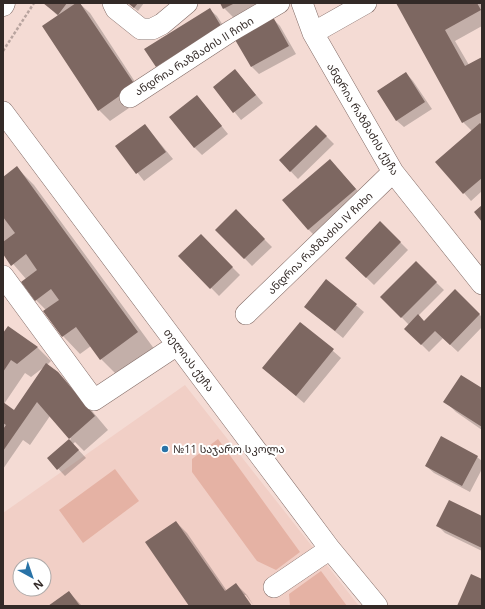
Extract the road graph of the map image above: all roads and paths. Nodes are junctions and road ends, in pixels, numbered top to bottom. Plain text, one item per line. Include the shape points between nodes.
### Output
1 (34, 3) edge
2 (113, 3) edge
3 (187, 3) edge
4 (279, 3) edge
5 (302, 3) edge
6 (366, 3) edge
7 (313, 33) junction
8 (3, 51) edge
9 (130, 97) dead end
10 (3, 112) edge
11 (394, 172) junction
12 (3, 276) edge
13 (482, 284) edge
14 (246, 314) dead end
15 (177, 346) junction
16 (330, 549) junction
17 (274, 587) dead end
18 (377, 606) edge

1 - 8 path
2 - 3 street via 116,10 141,29 152,29 162,24
4 - 9 street, ანდრია რაზმაძის II ჩიხი
5 - 7 street, ანდრია რაზმაძის ქუჩა
6 - 7 street
7 - 11 street, ანდრია რაზმაძის ქუჩა
10 - 15 street, თელიას ქუჩა
11 - 13 street, ანდრია რაზმაძის ქუჩა
11 - 14 street, ანდრია რაზმაძის IV ჩიხი
12 - 15 street via 94,400
15 - 16 street, თელიას ქუჩა
16 - 17 street
16 - 18 street, თელიას ქუჩა

